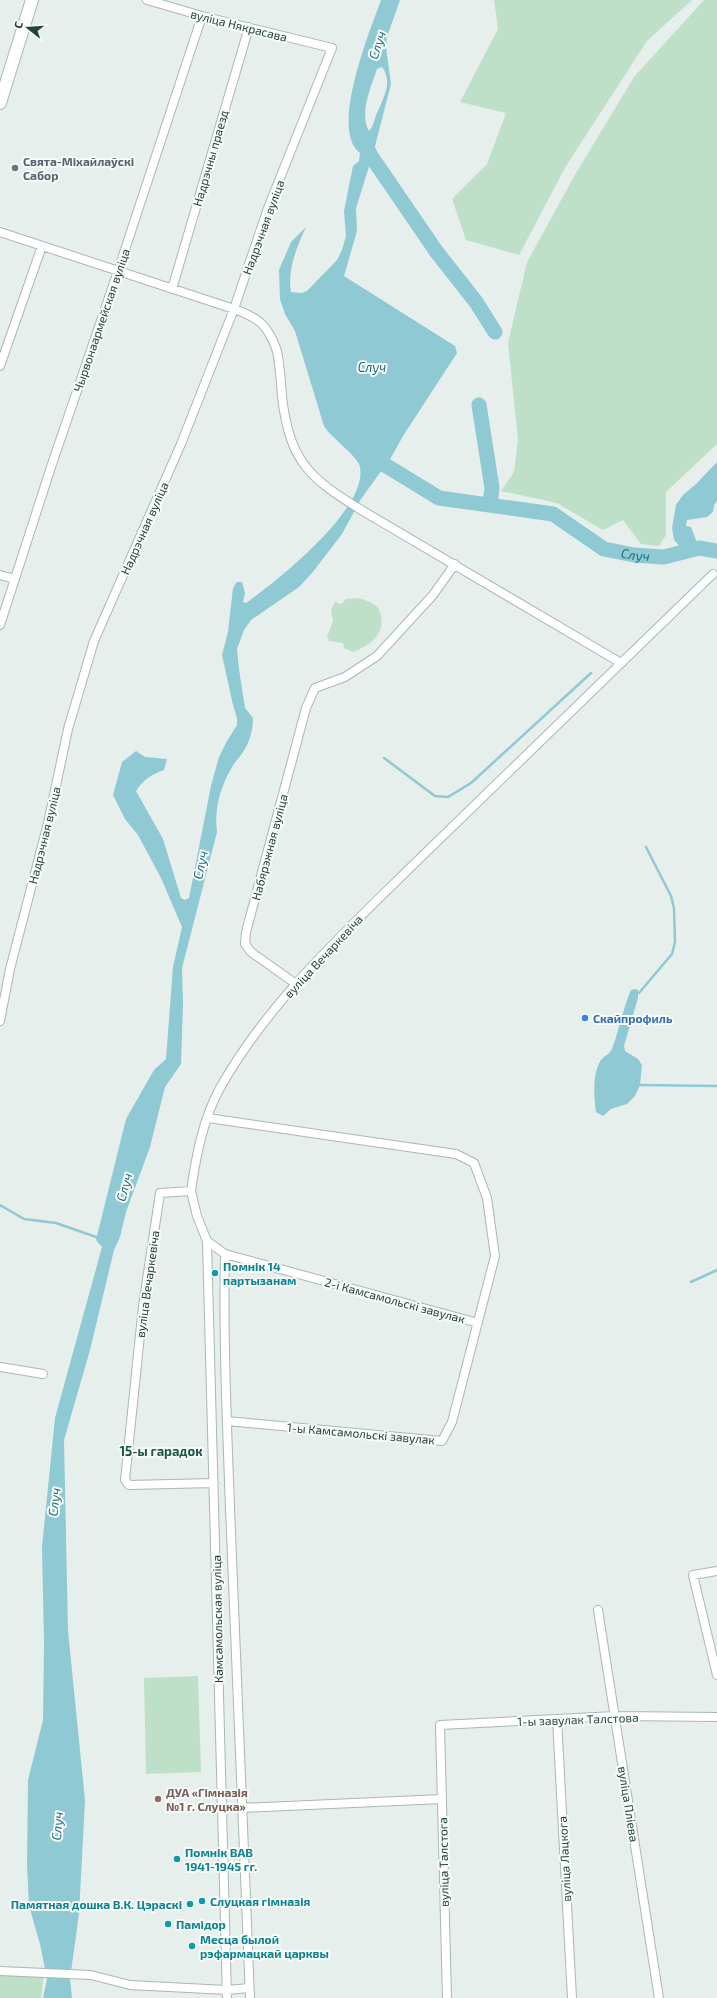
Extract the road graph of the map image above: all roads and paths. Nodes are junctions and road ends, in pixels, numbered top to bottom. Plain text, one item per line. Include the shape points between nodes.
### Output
1 (32, 0) edge
2 (147, 0) edge
3 (202, 16) junction
4 (249, 27) junction
5 (332, 48) joint
6 (0, 103) edge
7 (0, 232) edge
8 (42, 246) junction
9 (118, 271) junction
10 (172, 289) junction
11 (234, 309) junction
12 (0, 366) edge
13 (455, 564) junction
14 (712, 574) dead end
15 (0, 575) edge
16 (15, 579) junction
17 (0, 625) edge
18 (621, 663) junction
19 (296, 984) junction
20 (0, 1021) edge
21 (208, 1118) junction
22 (191, 1190) junction
23 (207, 1241) junction
24 (225, 1254) junction
25 (478, 1323) junction
26 (0, 1367) edge
27 (43, 1374) dead end
28 (227, 1421) junction
29 (214, 1483) junction
30 (717, 1571) edge
31 (598, 1610) dead end
32 (717, 1674) edge
33 (615, 1716) junction
34 (717, 1717) edge
35 (557, 1719) junction
36 (440, 1725) joint
37 (442, 1799) junction
38 (241, 1808) junction
39 (0, 1970) edge
40 (249, 1988) junction
41 (227, 1994) edge
42 (250, 1998) edge
43 (447, 1998) edge
44 (572, 1998) edge
45 (659, 1998) edge

1 - 6 main road
2 - 3 street, вуліца Някрасава
3 - 4 street, вуліца Някрасава
3 - 9 street, Чырвонаармейская вуліца
4 - 5 street, вуліца Някрасава
4 - 10 street, Надрэчны праезд
5 - 11 street, Надрэчная вуліца via 268,208
7 - 8 street
8 - 9 street
8 - 12 street
9 - 10 street
9 - 16 street, Чырвонаармейская вуліца via 54,456
10 - 11 street
11 - 13 street via 260,320 273,339 280,364 288,430 301,462 315,478 344,500
11 - 20 street, Надрэчная вуліца via 181,444 94,641 68,729 48,823 10,969
13 - 18 street
13 - 19 street, Набярэжная вуліца via 433,595 377,656 345,677 315,688 306,708 246,932 245,944 251,952
14 - 18 street
15 - 16 street
16 - 17 street, Чырвонаармейская вуліца
18 - 19 street, вуліца Вечаркевіча via 356,920
19 - 21 street, вуліца Вечаркевіча via 274,1008 252,1039 220,1089
21 - 22 street, вуліца Вечаркевіча via 196,1156
21 - 25 street, 2-і Камсамольскі завулак via 456,1154 474,1163 487,1198 494,1248
22 - 23 street via 197,1216
22 - 29 street, вуліца Вечаркевіча via 160,1194 143,1306 125,1480 129,1485
23 - 24 street, 2-і Камсамольскі завулак
23 - 29 street, Камсамольская вуліца
24 - 25 street, 2-і Камсамольскі завулак
24 - 28 street, Камсамольская вуліца
25 - 28 street, 1-ы Камсамольскі завулак via 452,1422 442,1440
26 - 27 street
28 - 38 street, Камсамольская вуліца
29 - 41 street, Камсамольская вуліца
30 - 32 street via 693,1575
31 - 33 street, вуліца Пліева
33 - 34 street, 1-ы завулак Талстова
33 - 35 street, 1-ы завулак Талстова
33 - 45 street, вуліца Пліева
35 - 36 street, 1-ы завулак Талстова
35 - 44 street, вуліца Лацкога
36 - 37 street, вуліца Талстога
37 - 38 street
37 - 43 street, вуліца Талстога
38 - 40 street, Камсамольская вуліца
39 - 41 street via 91,1975 130,1985
40 - 41 street
40 - 42 street, Камсамольская вуліца

